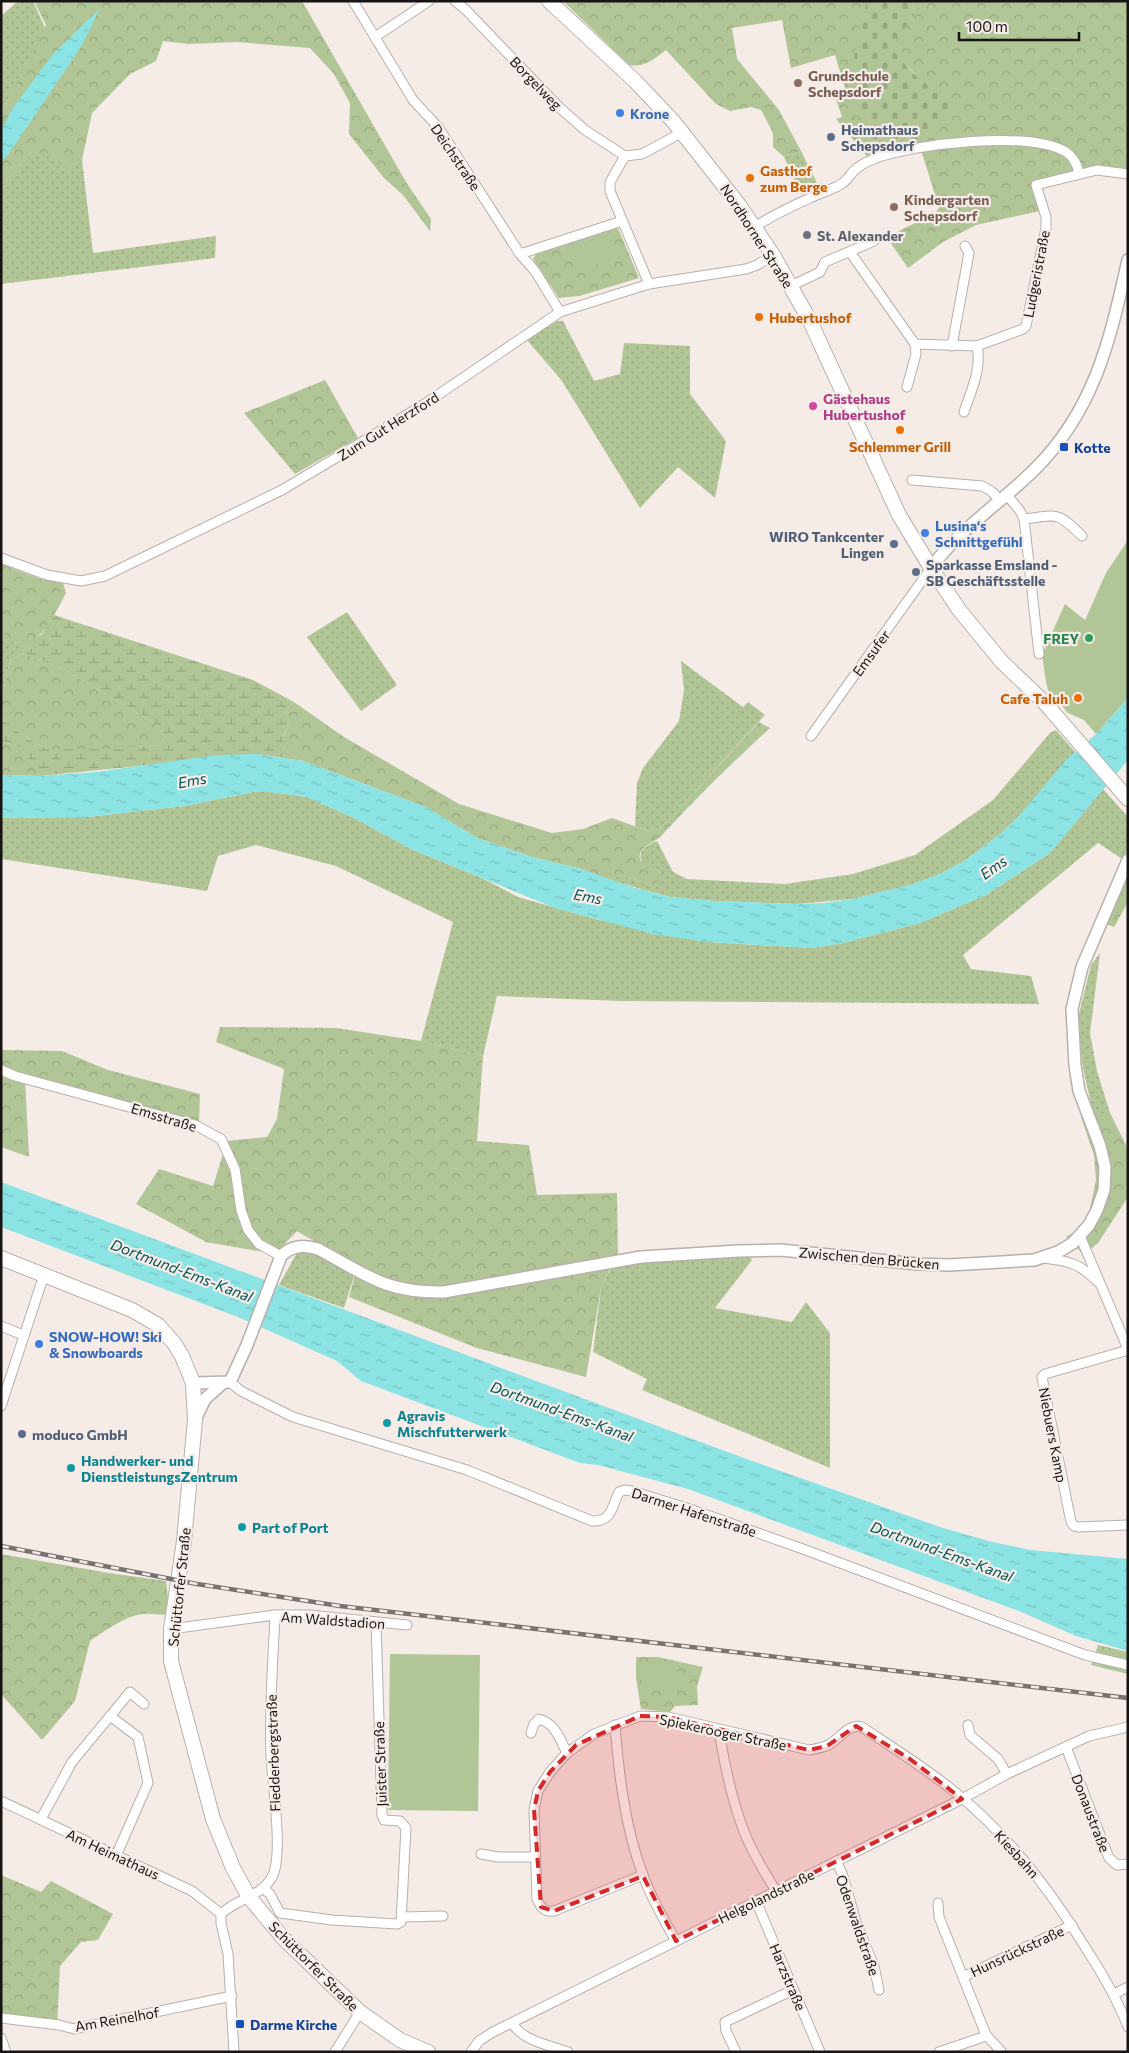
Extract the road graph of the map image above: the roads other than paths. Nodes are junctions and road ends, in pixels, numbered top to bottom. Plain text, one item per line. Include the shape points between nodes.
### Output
1 (353, 1) edge
2 (429, 1) edge
3 (455, 1) edge
4 (549, 1) edge
5 (376, 37) junction
6 (683, 132) junction
7 (625, 156) junction
8 (1079, 173) junction
9 (1128, 174) edge
10 (622, 221) junction
11 (755, 227) junction
12 (874, 241) dead end
13 (965, 246) dead end
14 (850, 252) junction
15 (520, 254) junction
16 (773, 255) junction
17 (1128, 260) edge
18 (649, 284) junction
19 (791, 286) junction
20 (560, 312) junction
21 (915, 344) junction
22 (952, 346) junction
23 (977, 346) junction
24 (907, 387) dead end
25 (964, 412) dead end
26 (912, 480) dead end
27 (1004, 498) junction
28 (1024, 519) junction
29 (1082, 536) dead end
30 (1, 558) edge
31 (930, 568) junction
32 (1038, 654) dead end
33 (811, 736) dead end
34 (1126, 797) edge
35 (1128, 860) edge
36 (1, 1070) edge
37 (1080, 1236) junction
38 (1, 1258) edge
39 (1043, 1258) junction
40 (279, 1261) junction
41 (44, 1275) junction
42 (1103, 1287) junction
43 (1, 1326) edge
44 (23, 1335) junction
45 (1128, 1350) edge
46 (193, 1382) junction
47 (226, 1383) junction
48 (1, 1406) edge
49 (195, 1420) junction
50 (1128, 1525) edge
51 (275, 1615) junction
52 (376, 1623) junction
53 (407, 1625) dead end
54 (171, 1629) junction
55 (1128, 1665) edge
56 (144, 1704) dead end
57 (110, 1716) junction
58 (615, 1725) junction
59 (968, 1725) dead end
60 (856, 1726) joint
61 (1128, 1727) edge
62 (719, 1730) junction
63 (531, 1733) dead end
64 (1066, 1747) junction
65 (567, 1752) junction
66 (1007, 1774) junction
67 (962, 1799) junction
68 (1, 1801) edge
69 (41, 1819) junction
70 (481, 1854) dead end
71 (116, 1856) junction
72 (535, 1857) junction
73 (836, 1861) junction
74 (1128, 1864) edge
75 (643, 1875) junction
76 (264, 1889) junction
77 (776, 1891) junction
78 (249, 1897) junction
79 (756, 1901) junction
80 (938, 1903) dead end
81 (221, 1914) junction
82 (443, 1916) dead end
83 (403, 1917) junction
84 (1072, 1925) junction
85 (676, 1941) junction
86 (963, 1977) junction
87 (1128, 1987) edge
88 (794, 1990) junction
89 (879, 1990) dead end
90 (1114, 1994) junction
91 (232, 1996) junction
92 (360, 2012) junction
93 (1, 2018) edge
94 (512, 2023) junction
95 (1128, 2028) edge
96 (986, 2035) junction
97 (1, 2038) edge
98 (1001, 2051) edge
99 (6, 2052) edge
100 (234, 2052) edge
101 (336, 2052) edge
102 (428, 2052) edge
103 (472, 2052) edge
104 (568, 2052) edge
105 (736, 2052) edge
106 (820, 2052) edge
107 (939, 2052) edge

1 - 5 street, Deichstraße
2 - 5 street
3 - 7 street, Borgelweg via 560,108 585,130
4 - 6 main road, Nordhorner Straße
5 - 15 street, Deichstraße via 413,100 438,127
6 - 7 street via 642,154
6 - 11 main road, Nordhorner Straße
7 - 10 street via 610,182 610,191
8 - 9 street via 1097,170
8 - 11 street via 1076,162 1067,152 1036,142 968,142 911,150 868,162 856,168 843,183
8 - 23 street, Ludgeristraße via 1036,186 1046,217 1046,228 1026,326
10 - 15 street
10 - 18 street
11 - 16 main road, Nordhorner Straße
12 - 14 street
13 - 22 street via 970,253
14 - 19 street via 825,262 820,272
14 - 21 street
15 - 20 street, Deichstraße
16 - 18 street, Zum Gut Herzford via 746,268
16 - 19 main road, Nordhorner Straße
17 - 27 street via 1108,340 1092,386 1058,442
18 - 20 street, Zum Gut Herzford
19 - 31 main road, Nordhorner Straße via 899,515
20 - 30 street, Zum Gut Herzford via 426,403 334,460 282,490 104,576 81,580 47,574
21 - 22 street, Ludgeristraße
21 - 24 street via 916,354
22 - 23 street, Ludgeristraße
23 - 25 street via 975,378
26 - 27 street via 982,486
27 - 28 street via 1020,511
27 - 31 street via 947,547
28 - 29 street via 1063,517
28 - 32 street
31 - 33 street, Emsufer
31 - 34 main road, Nordhorner Straße via 1002,662 1044,702
35 - 37 street, Zwischen den Brücken via 1082,967 1072,1009 1079,1091 1105,1167 1104,1190 1093,1218
36 - 40 street, Emsstraße via 195,1125 221,1139 235,1169 241,1210 248,1230
37 - 39 street, Zwischen den Brücken via 1058,1252
37 - 42 street
38 - 41 main road, Schüttorfer Straße
39 - 40 street, Zwischen den Brücken via 950,1265 781,1250 738,1251 641,1257 444,1292 398,1289 376,1282 307,1246 291,1248
39 - 42 street via 1073,1262 1086,1269
40 - 47 street via 247,1345
41 - 44 street
41 - 46 main road, Schüttorfer Straße via 132,1310 158,1326 174,1343
42 - 45 street
43 - 44 street
44 - 48 street
45 - 50 street, Niebuers Kamp via 1042,1377 1071,1522 1078,1527
46 - 47 street
46 - 49 main road, Schüttorfer Straße
47 - 49 street via 205,1399
47 - 55 street, Darmer Hafenstraße via 294,1417 467,1470 592,1521 606,1519 619,1492 632,1491 803,1549 1085,1655
49 - 54 main road, Schüttorfer Straße via 184,1541
51 - 52 street, Am Waldstadion
51 - 54 street, Am Waldstadion
51 - 76 street, Fledderbergstraße via 271,1738 277,1850 276,1868
52 - 53 street, Am Waldstadion
52 - 83 street, Juister Straße via 382,1815 384,1820 400,1821 406,1828
54 - 78 main road, Schüttorfer Straße via 174,1676 213,1819 232,1868
56 - 57 street via 130,1692
57 - 69 street via 72,1762
57 - 71 street via 138,1737 148,1783
58 - 62 street, Spiekerooger Straße via 640,1716 668,1717
58 - 65 street, Spiekerooger Straße
58 - 75 street via 624,1805
59 - 66 street via 970,1735 998,1759
60 - 62 street, Spiekerooger Straße via 827,1746 808,1750
60 - 67 street, Kiesbahn via 910,1759
61 - 64 street, Helgolandstraße via 1089,1736
62 - 77 street via 744,1833
63 - 65 street via 539,1719 547,1721
64 - 66 street, Helgolandstraße
64 - 74 street, Donaustraße via 1109,1858 1117,1865
65 - 72 street, Spiekerooger Straße via 538,1791 534,1810
66 - 67 street, Helgolandstraße
67 - 73 street, Helgolandstraße
67 - 84 street, Kiesbahn via 1027,1864
68 - 69 street, Am Heimathaus
69 - 71 street, Am Heimathaus
70 - 72 street
71 - 81 street, Am Heimathaus via 192,1891
72 - 75 street, Spiekerooger Straße via 537,1899 540,1907 548,1911
73 - 77 street, Helgolandstraße
73 - 89 street, Odenwaldstraße via 874,1966
75 - 85 street
76 - 78 street
76 - 83 street via 280,1913 397,1924
77 - 79 street, Helgolandstraße
78 - 81 street
78 - 92 main road, Schüttorfer Straße via 284,1939
79 - 85 street, Helgolandstraße
79 - 88 street, Harzstraße
80 - 86 street via 939,1917
81 - 91 street
82 - 83 street
84 - 86 street, Hunsrückstraße
84 - 90 street, Kiesbahn
85 - 94 street, Helgolandstraße
86 - 96 street
87 - 90 street
88 - 105 street via 725,2022
88 - 106 street, Harzstraße
90 - 95 street, Kiesbahn
91 - 93 street, Am Reinelhof via 74,2030 59,2025
91 - 100 street
92 - 101 street
92 - 102 main road, Schüttorfer Straße via 400,2040
94 - 103 street, Helgolandstraße via 479,2041
94 - 104 street via 518,2032
96 - 98 street
96 - 107 street
97 - 99 street

